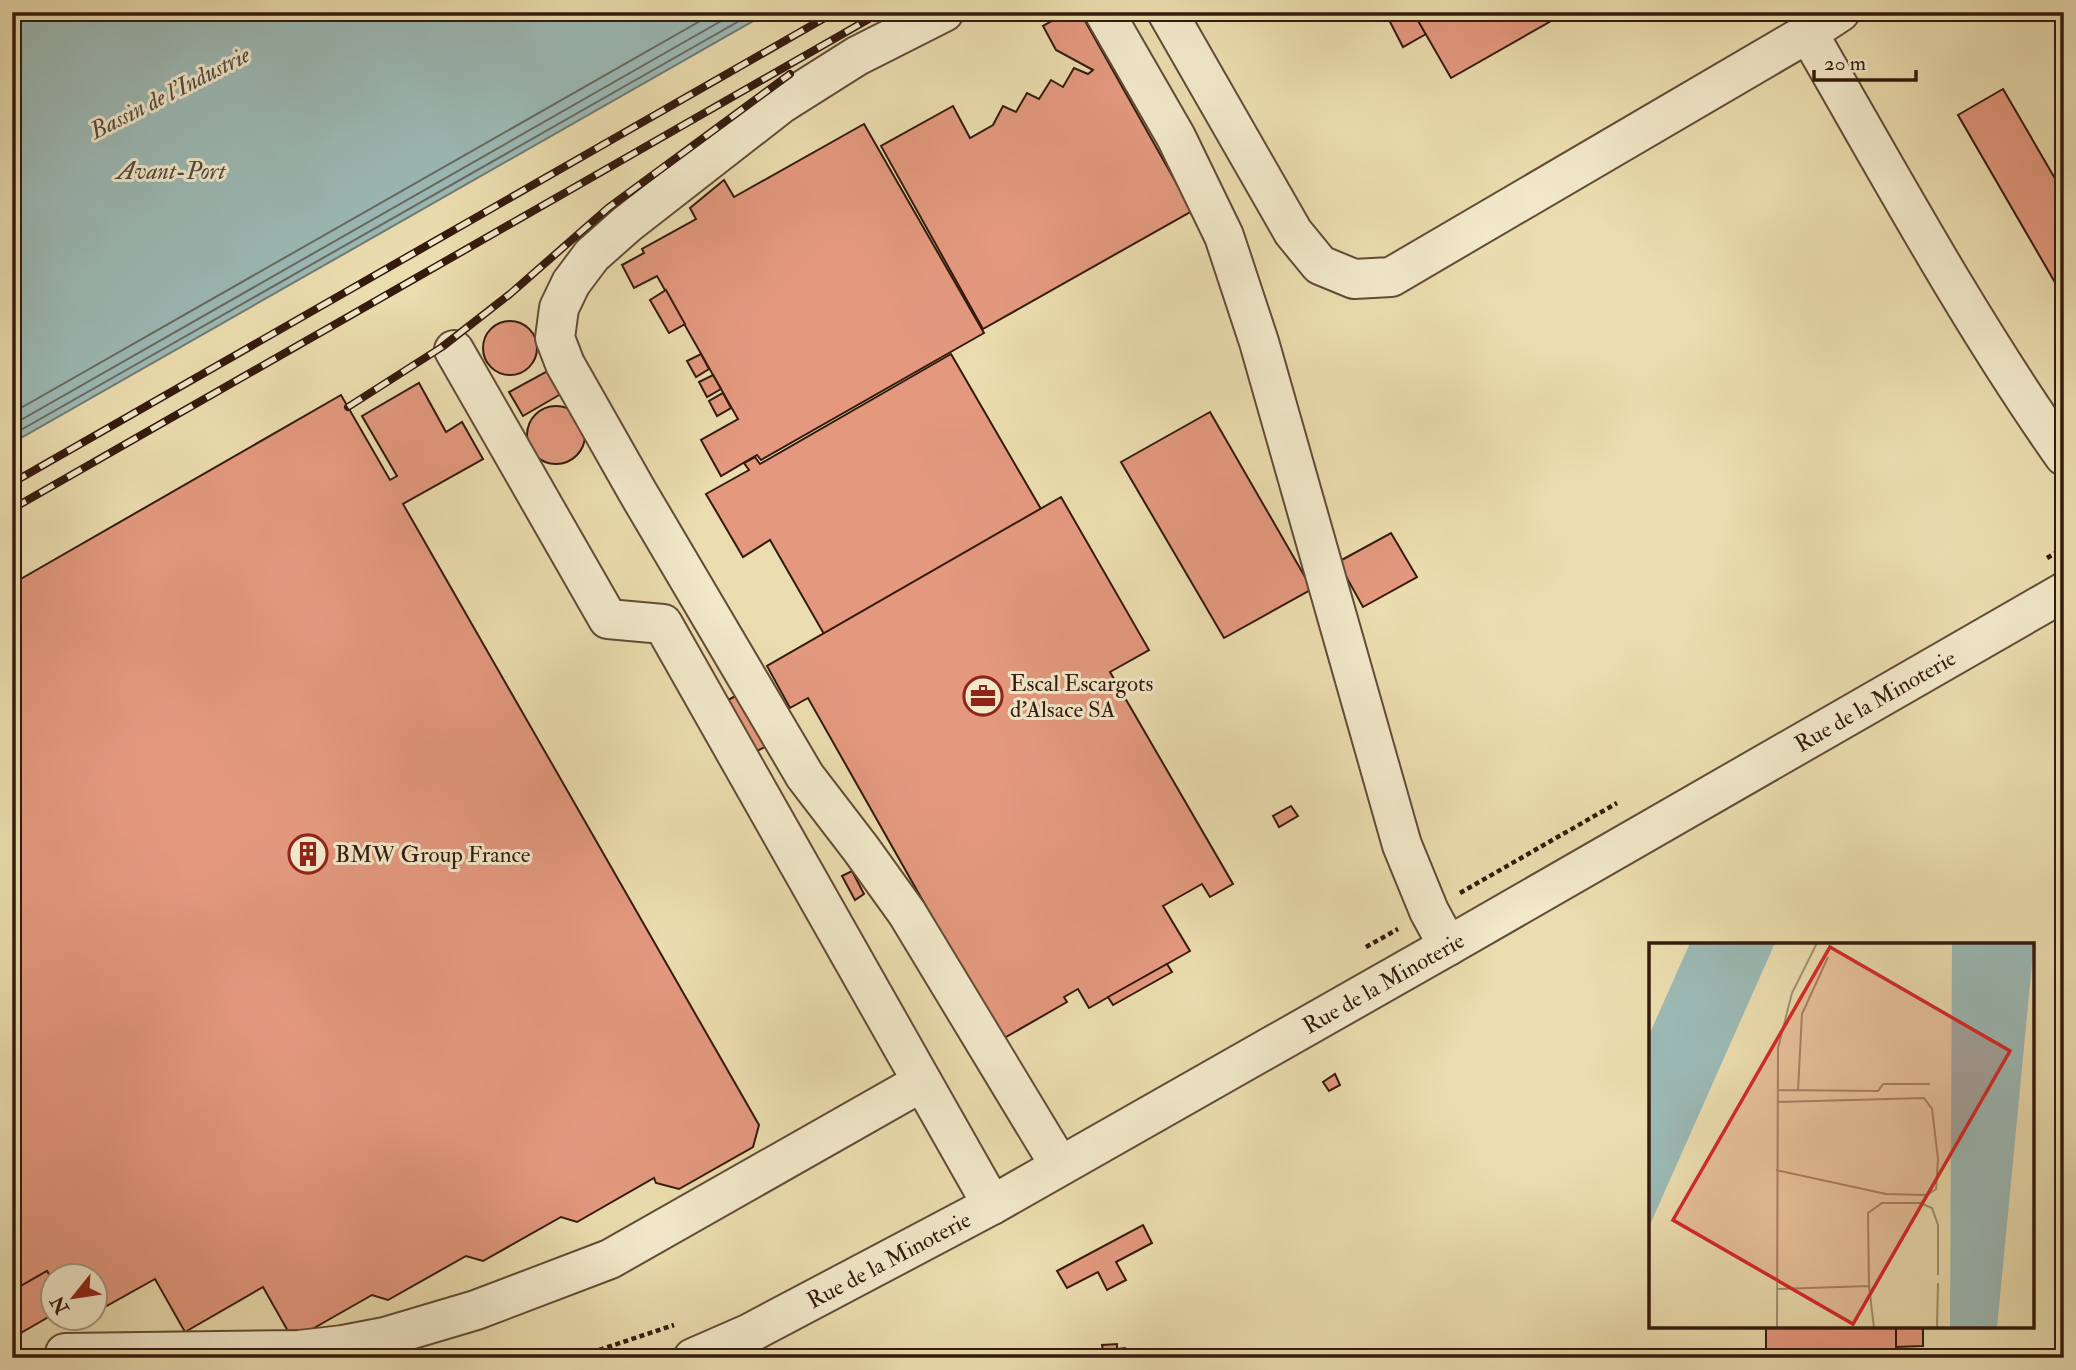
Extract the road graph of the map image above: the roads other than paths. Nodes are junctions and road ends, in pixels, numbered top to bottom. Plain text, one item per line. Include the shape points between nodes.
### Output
1 (944, 12) edge
2 (1104, 12) edge
3 (1167, 12) edge
4 (1840, 12) edge
5 (1808, 33) junction
6 (454, 350) dead end
7 (2064, 456) edge
8 (2064, 592) edge
9 (1448, 946) junction
10 (922, 1082) junction
11 (1060, 1166) junction
12 (992, 1205) junction
13 (65, 1353) dead end
14 (693, 1358) edge

1 - 11 street via 857,57 781,104 627,225 592,255 571,283 559,308 555,338 637,491 805,776 907,913
2 - 9 street via 1176,137 1224,236 1259,342 1402,845
3 - 5 street via 1293,233 1320,265 1354,279 1391,277
4 - 5 street
5 - 7 street via 1990,344
6 - 10 street via 608,620 663,624
8 - 9 street, Rue de la Minoterie
9 - 11 street, Rue de la Minoterie
10 - 12 street
10 - 13 street via 610,1259 476,1310 385,1337 299,1350
11 - 12 street, Rue de la Minoterie
12 - 14 street, Rue de la Minoterie via 748,1334

